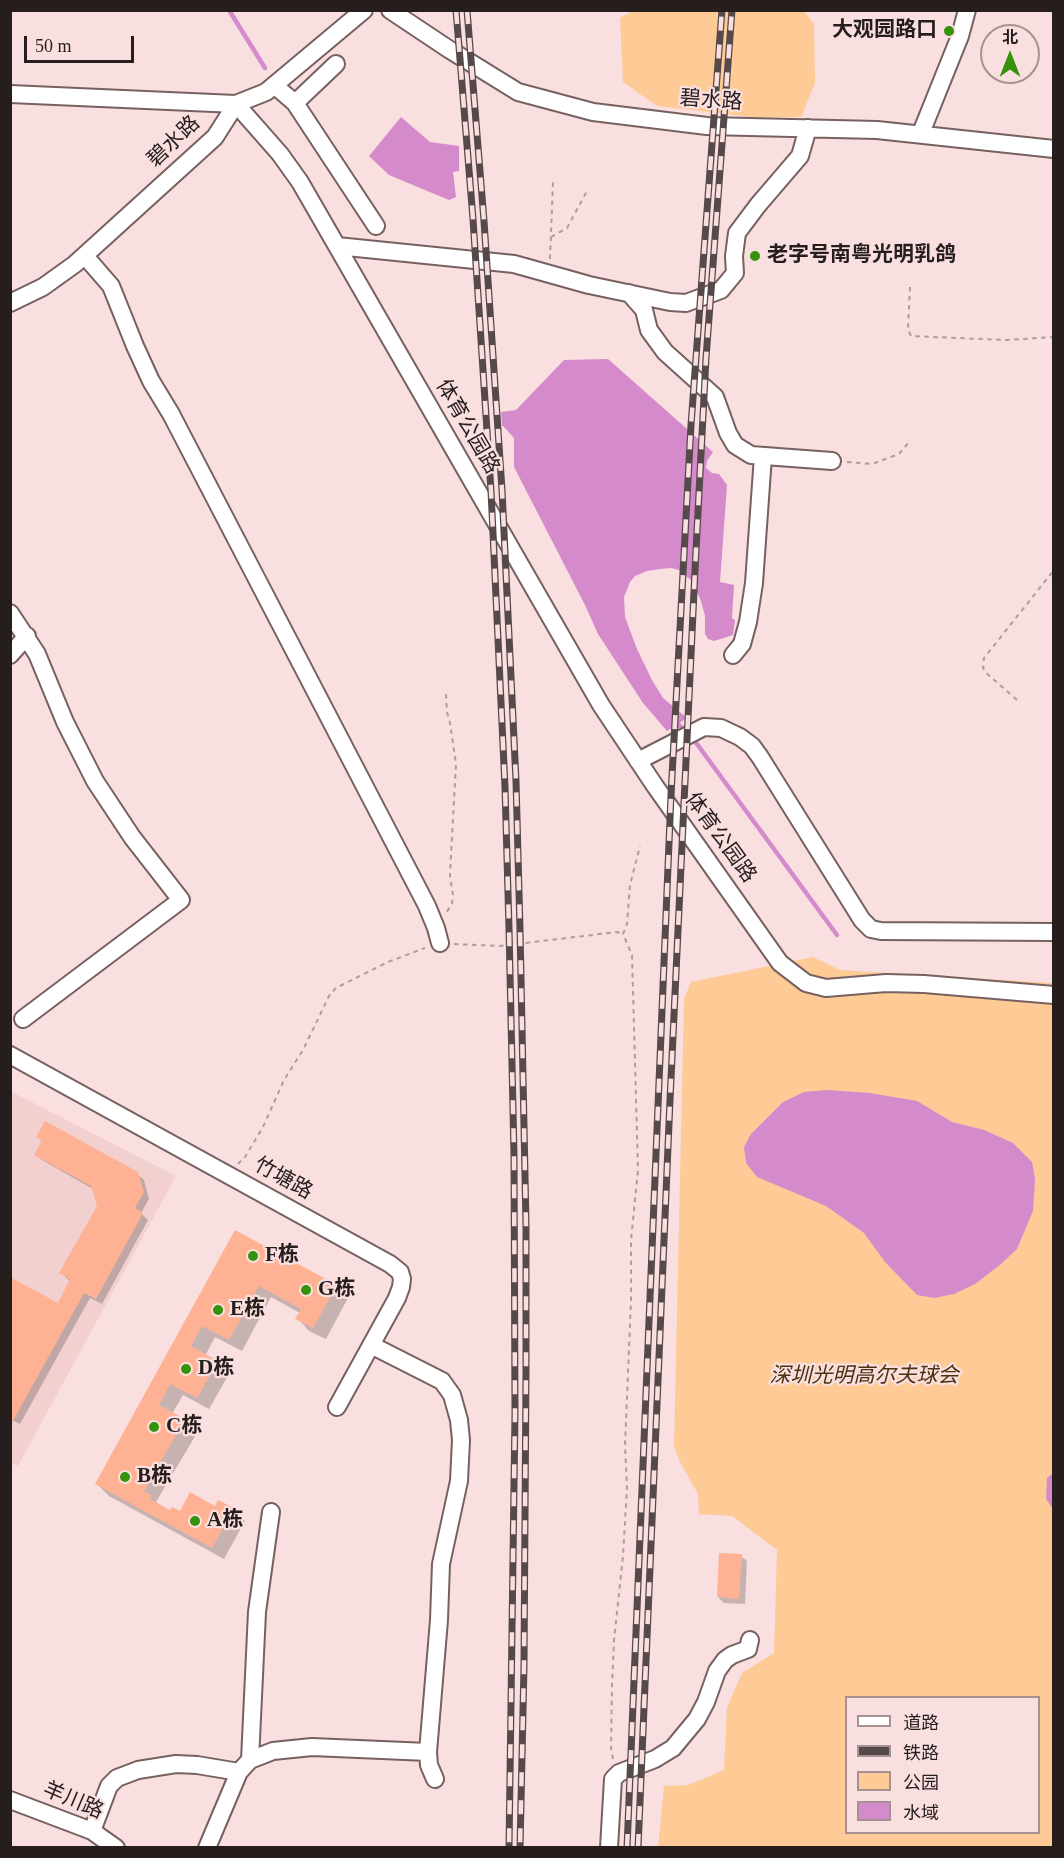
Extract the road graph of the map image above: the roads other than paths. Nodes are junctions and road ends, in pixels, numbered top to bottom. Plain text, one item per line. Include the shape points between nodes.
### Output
1 (364, 10) edge
2 (390, 10) edge
3 (967, 10) edge
4 (336, 64) dead end
5 (274, 84) junction
6 (10, 94) edge
7 (295, 103) junction
8 (236, 104) junction
9 (808, 128) junction
10 (921, 133) junction
11 (1053, 149) edge
12 (376, 226) dead end
13 (337, 246) junction
14 (85, 256) junction
15 (629, 293) junction
16 (10, 303) edge
17 (763, 456) junction
18 (832, 460) road end
19 (10, 613) edge
20 (27, 636) junction
21 (10, 655) edge
22 (733, 655) dead end
23 (638, 761) junction
24 (1053, 932) edge
25 (440, 943) road end
26 (1053, 995) edge
27 (22, 1019) dead end
28 (10, 1055) edge
29 (371, 1345) junction
30 (337, 1407) dead end
31 (271, 1512) dead end
32 (750, 1640) dead end
33 (428, 1752) junction
34 (244, 1766) junction
35 (435, 1779) dead end
36 (10, 1800) edge
37 (92, 1831) junction
38 (116, 1848) edge
39 (207, 1848) edge
40 (609, 1848) edge

1 - 5 street
2 - 9 street, 碧水路 via 518,92 593,112 707,126
3 - 10 street
4 - 7 street
5 - 7 street
5 - 8 street via 266,92
6 - 8 street
7 - 12 street
8 - 13 street, 体育公园路 via 290,166
8 - 14 street, 碧水路 via 215,137
9 - 10 street, 碧水路
9 - 15 street via 800,156 737,233 735,273 721,290 686,303
10 - 11 street, 碧水路
13 - 15 street via 514,264
13 - 23 street, 体育公园路 via 601,705
14 - 16 street, 碧水路 via 43,287
14 - 25 street via 111,286 151,381 301,661 433,920
15 - 17 street via 644,310 649,330 665,352 715,397 735,445 751,455
17 - 18 street
17 - 22 street via 751,603 742,644
19 - 20 street
20 - 21 street
20 - 27 street via 95,781 180,900
23 - 24 street via 698,729 713,726 729,730 752,747 871,929
23 - 26 street, 体育公园路 via 780,963 806,983 826,988 924,984
28 - 29 street, 竹塘路 via 390,1263 400,1272 401,1287
29 - 30 street, 竹塘路
29 - 33 street via 442,1381 452,1395 459,1420 459,1480 441,1564
31 - 34 street via 257,1612
32 - 40 street via 748,1649 732,1655 717,1671 697,1719 673,1748 616,1774 611,1785
33 - 34 street via 312,1747 273,1751
33 - 35 street
34 - 37 street via 176,1764 117,1778 109,1786
34 - 39 street
36 - 37 street, 羊川路
37 - 38 street, 羊川路

